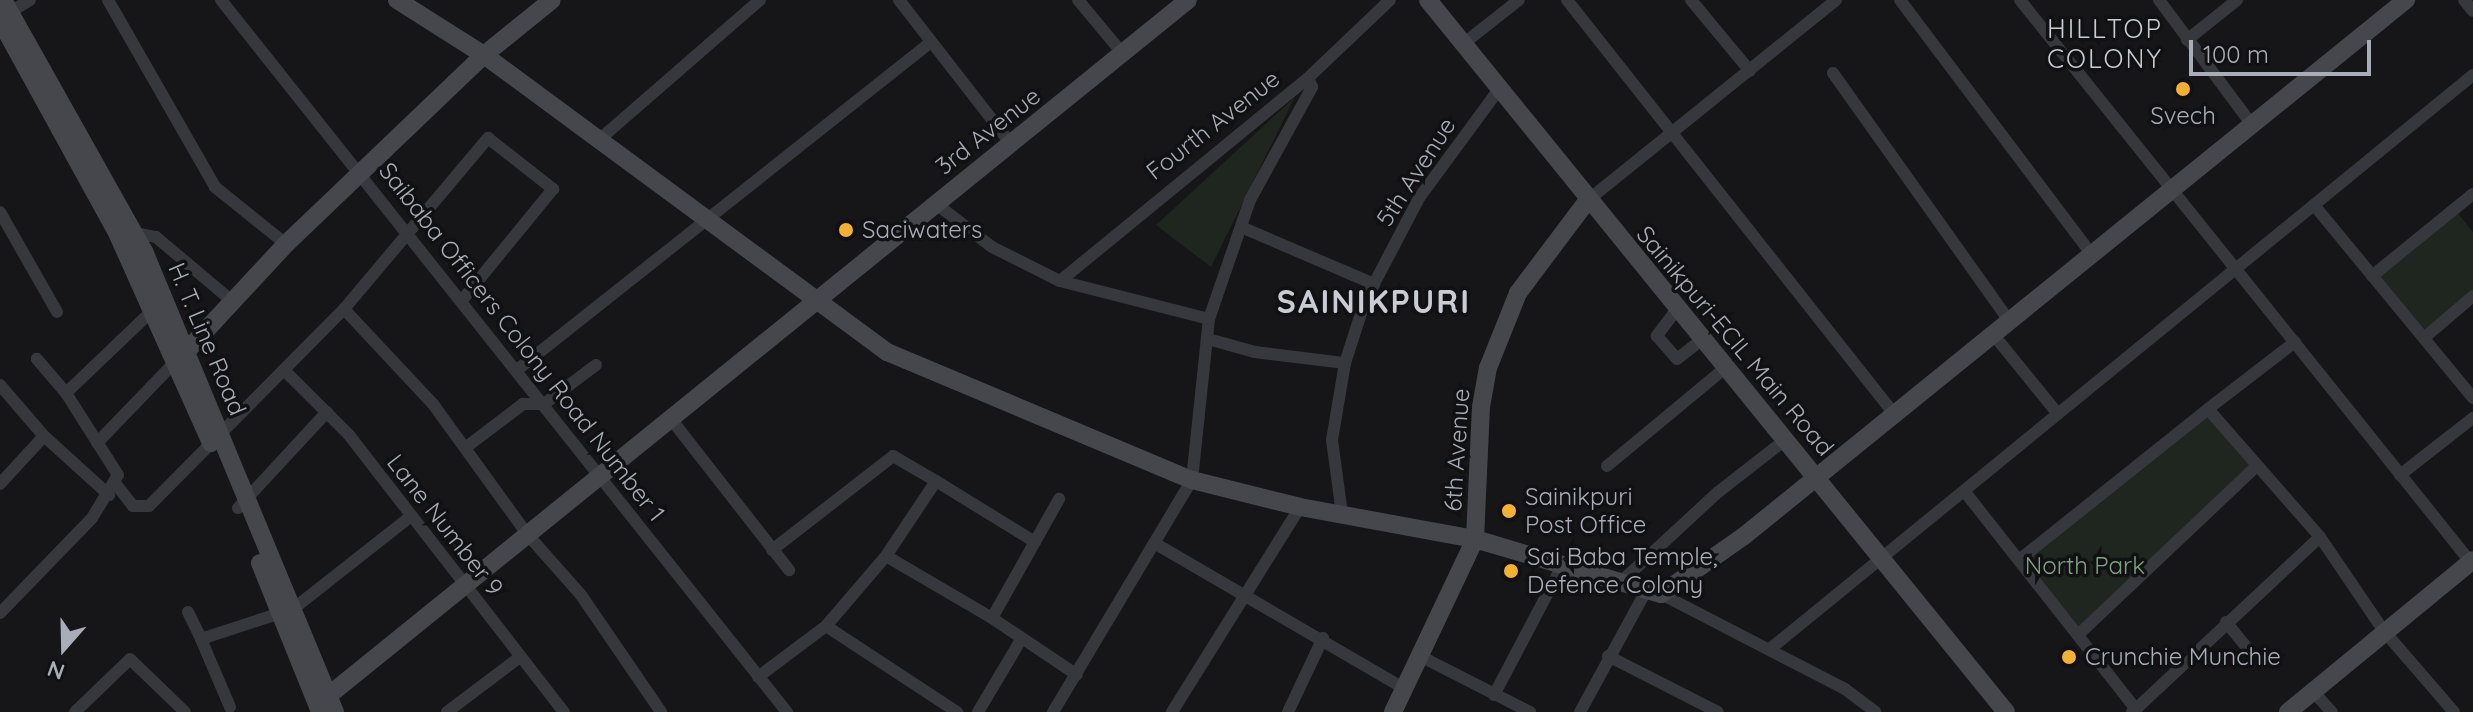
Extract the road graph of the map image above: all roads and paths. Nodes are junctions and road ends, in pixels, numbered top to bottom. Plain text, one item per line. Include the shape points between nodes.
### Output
1 (30, 0) edge
2 (108, 0) edge
3 (221, 0) edge
4 (397, 0) edge
5 (552, 0) edge
6 (899, 0) edge
7 (1078, 0) edge
8 (1188, 0) edge
9 (1390, 0) edge
10 (1428, 0) edge
11 (1519, 0) edge
12 (1567, 0) edge
13 (1691, 0) edge
14 (1812, 0) edge
15 (1836, 0) edge
16 (1900, 0) edge
17 (2020, 0) edge
18 (2159, 0) edge
19 (2237, 0) edge
20 (2406, 0) edge
21 (2464, 0) edge
22 (753, 2) edge
23 (2473, 11) edge
24 (3, 12) edge
25 (1822, 12) junction
26 (2187, 40) junction
27 (931, 42) junction
28 (1463, 44) junction
29 (1123, 54) junction
30 (484, 55) junction
31 (1750, 71) junction
32 (1833, 73) dead end
33 (2473, 75) edge
34 (1308, 78) junction
35 (1499, 89) junction
36 (2250, 122) junction
37 (1677, 133) junction
38 (600, 139) junction
39 (1011, 144) junction
40 (360, 173) junction
41 (2170, 187) junction
42 (2473, 194) edge
43 (1587, 201) junction
44 (935, 203) junction
45 (2314, 205) junction
46 (0, 212) edge
47 (709, 219) junction
48 (1241, 227) junction
49 (126, 232) junction
50 (411, 234) junction
51 (286, 244) junction
52 (2090, 252) junction
53 (2237, 268) junction
54 (2372, 276) junction
55 (1060, 281) junction
56 (1374, 284) junction
57 (2473, 296) edge
58 (463, 299) junction
59 (232, 301) junction
60 (818, 301) junction
61 (344, 309) junction
62 (1677, 309) junction
63 (153, 310) junction
64 (57, 312) dead end
65 (1209, 319) junction
66 (2009, 321) junction
67 (1993, 334) junction
68 (2424, 338) junction
69 (1208, 339) junction
70 (1701, 340) junction
71 (2295, 342) junction
72 (181, 357) junction
73 (37, 359) dead end
74 (1345, 363) junction
75 (596, 365) dead end
76 (1725, 368) junction
77 (517, 370) junction
78 (285, 371) junction
79 (0, 385) edge
80 (66, 393) junction
81 (2473, 398) edge
82 (544, 404) junction
83 (2208, 409) junction
84 (327, 412) junction
85 (2058, 414) junction
86 (1895, 415) junction
87 (2473, 418) edge
88 (671, 419) junction
89 (44, 436) junction
90 (1785, 440) junction
91 (217, 442) junction
92 (97, 443) junction
93 (465, 448) junction
94 (1607, 466) dead end
95 (2257, 466) junction
96 (2400, 475) junction
97 (1816, 476) junction
98 (600, 477) junction
99 (1192, 480) junction
100 (936, 481) junction
101 (0, 484) edge
102 (112, 489) junction
103 (1965, 492) junction
104 (1059, 499) dead end
105 (242, 504) junction
106 (1300, 507) junction
107 (1342, 514) junction
108 (410, 517) junction
109 (528, 535) junction
110 (2320, 537) junction
111 (1475, 539) junction
112 (1035, 542) junction
113 (1156, 544) junction
114 (772, 550) junction
115 (886, 556) junction
116 (1882, 556) junction
117 (2019, 560) junction
118 (1564, 562) junction
119 (2472, 562) edge
120 (789, 570) dead end
121 (1623, 580) junction
122 (463, 585) junction
123 (1654, 592) junction
124 (1245, 597) junction
125 (287, 611) junction
126 (188, 612) dead end
127 (0, 613) edge
128 (992, 618) junction
129 (2226, 622) junction
130 (826, 626) junction
131 (2384, 631) junction
132 (2078, 635) junction
133 (1022, 638) junction
134 (1323, 638) junction
135 (201, 639) junction
136 (1770, 649) junction
137 (1418, 655) junction
138 (1608, 656) junction
139 (520, 657) junction
140 (2257, 660) dead end
141 (1077, 675) junction
142 (758, 677) junction
143 (1402, 687) junction
144 (2311, 689) junction
145 (1494, 695) junction
146 (325, 705) edge
147 (230, 707) dead end
148 (453, 710) edge
149 (949, 710) edge
150 (2134, 710) edge
151 (75, 712) edge
152 (185, 712) edge
153 (564, 712) edge
154 (661, 712) edge
155 (787, 712) edge
156 (978, 712) edge
157 (1053, 712) edge
158 (1172, 712) edge
159 (1288, 712) edge
160 (1393, 712) edge
161 (1530, 712) edge
162 (1580, 712) edge
163 (1718, 712) edge
164 (1875, 712) edge
165 (2006, 712) edge
166 (2288, 712) edge
167 (2332, 712) edge
168 (2454, 712) edge

1 - 24 street
2 - 51 street via 215,187
3 - 40 street, Saibaba Officers Colony Road Number 1
4 - 30 street
5 - 30 street
6 - 27 street
7 - 29 street
8 - 29 street, 3rd Avenue
9 - 34 street, Fourth Avenue
10 - 28 street, Sainikpuri-ECIL Main Road
11 - 28 street
12 - 37 street
13 - 31 street
14 - 25 street
15 - 25 street
16 - 52 street
17 - 41 street
18 - 26 street
19 - 26 street
20 - 36 street
21 - 23 street
22 - 38 street
24 - 49 street, H. T. Line Road
25 - 31 street
26 - 36 street
27 - 39 street
27 - 47 street
28 - 35 street, Sainikpuri-ECIL Main Road
29 - 39 street, 3rd Avenue
30 - 38 street
30 - 40 street
31 - 37 street
32 - 66 street
33 - 45 street
34 - 48 street via 1312,87 1305,104 1250,200
34 - 55 street, Fourth Avenue
35 - 43 street, Sainikpuri-ECIL Main Road
35 - 56 street, 5th Avenue via 1419,198
36 - 41 street
37 - 43 street
37 - 86 street
38 - 47 street
39 - 44 street, 3rd Avenue
40 - 50 street, Saibaba Officers Colony Road Number 1
40 - 51 street
41 - 52 street
41 - 53 street
42 - 54 street
43 - 62 street, Sainikpuri-ECIL Main Road
43 - 111 street, 6th Avenue via 1518,293 1488,368 1481,407
44 - 55 street via 992,247
44 - 60 street, 3rd Avenue
45 - 53 street
45 - 54 street
46 - 64 street
47 - 60 street
47 - 77 street
48 - 56 street
48 - 65 street
49 - 59 street via 156,237
49 - 63 street, H. T. Line Road
49 - 72 street, H. T. Line Road
50 - 58 street, Saibaba Officers Colony Road Number 1
50 - 58 street via 488,138 553,189
50 - 61 street
51 - 59 street
52 - 66 street
53 - 71 street
53 - 85 street
54 - 68 street
55 - 65 street
56 - 74 street, 5th Avenue
57 - 68 street
58 - 77 street, Saibaba Officers Colony Road Number 1
59 - 72 street
60 - 88 street, 3rd Avenue
60 - 99 street via 887,352
61 - 78 street
61 - 93 street via 433,404
62 - 70 street, Sainikpuri-ECIL Main Road
62 - 70 street via 1657,336 1677,359
63 - 72 street, H. T. Line Road
63 - 80 street
65 - 69 street
66 - 67 street
67 - 85 street
67 - 86 street
68 - 81 street
69 - 74 street via 1255,352
69 - 99 street
70 - 76 street, Sainikpuri-ECIL Main Road
71 - 83 street
71 - 96 street
72 - 91 street, H. T. Line Road
72 - 92 street
73 - 80 street
74 - 107 street, 5th Avenue via 1332,440
75 - 82 street
76 - 90 street, Sainikpuri-ECIL Main Road
76 - 94 street
77 - 82 street, Saibaba Officers Colony Road Number 1
78 - 84 street, Lane Number 9
78 - 91 street
79 - 89 street
80 - 92 street
82 - 93 street via 523,404
82 - 98 street, Saibaba Officers Colony Road Number 1
83 - 95 street
83 - 117 street
84 - 105 street
84 - 108 street, Lane Number 9
85 - 103 street
86 - 97 street
87 - 96 street
88 - 98 street, 3rd Avenue
88 - 114 street
89 - 101 street
89 - 102 street
90 - 97 street, Sainikpuri-ECIL Main Road
90 - 121 street via 1717,493
91 - 102 street via 149,506 133,506
91 - 105 street, H. T. Line Road
92 - 102 street via 113,461
93 - 109 street
95 - 110 street
95 - 132 street
96 - 119 street
97 - 116 street, Sainikpuri-ECIL Main Road
97 - 123 street via 1744,536
98 - 109 street, 3rd Avenue
98 - 142 street, Saibaba Officers Colony Road Number 1
99 - 106 street
99 - 113 street
100 - 112 street
100 - 114 street via 893,456
100 - 115 street
102 - 127 street
103 - 116 street
103 - 117 street
104 - 112 street
105 - 125 street, H. T. Line Road
106 - 107 street
106 - 124 street
107 - 111 street
108 - 122 street, Lane Number 9
108 - 125 street
109 - 122 street, 3rd Avenue
109 - 154 street via 581,595
110 - 129 street
110 - 131 street
111 - 118 street
111 - 137 street
112 - 128 street
113 - 124 street
113 - 141 street
114 - 120 street
115 - 128 street
115 - 130 street
116 - 136 street
116 - 165 street, Sainikpuri-ECIL Main Road
117 - 132 street
118 - 121 street
118 - 145 street
119 - 131 street
121 - 123 street
122 - 139 street, Lane Number 9
122 - 146 street, 3rd Avenue
123 - 136 street
123 - 138 street
124 - 134 street
124 - 158 street
125 - 135 street
125 - 146 street, H. T. Line Road
126 - 135 street
128 - 133 street
129 - 140 street
129 - 150 street
130 - 142 street
130 - 149 street
131 - 144 street
131 - 168 street
132 - 150 street
133 - 141 street
133 - 156 street
134 - 143 street
134 - 159 street
135 - 147 street
136 - 164 street via 1845,689
137 - 143 street
137 - 145 street
138 - 162 street
138 - 163 street
139 - 148 street
139 - 153 street, Lane Number 9
141 - 157 street
142 - 155 street, Saibaba Officers Colony Road Number 1
143 - 160 street
144 - 166 street
144 - 167 street
145 - 161 street
151 - 152 street via 130,659

